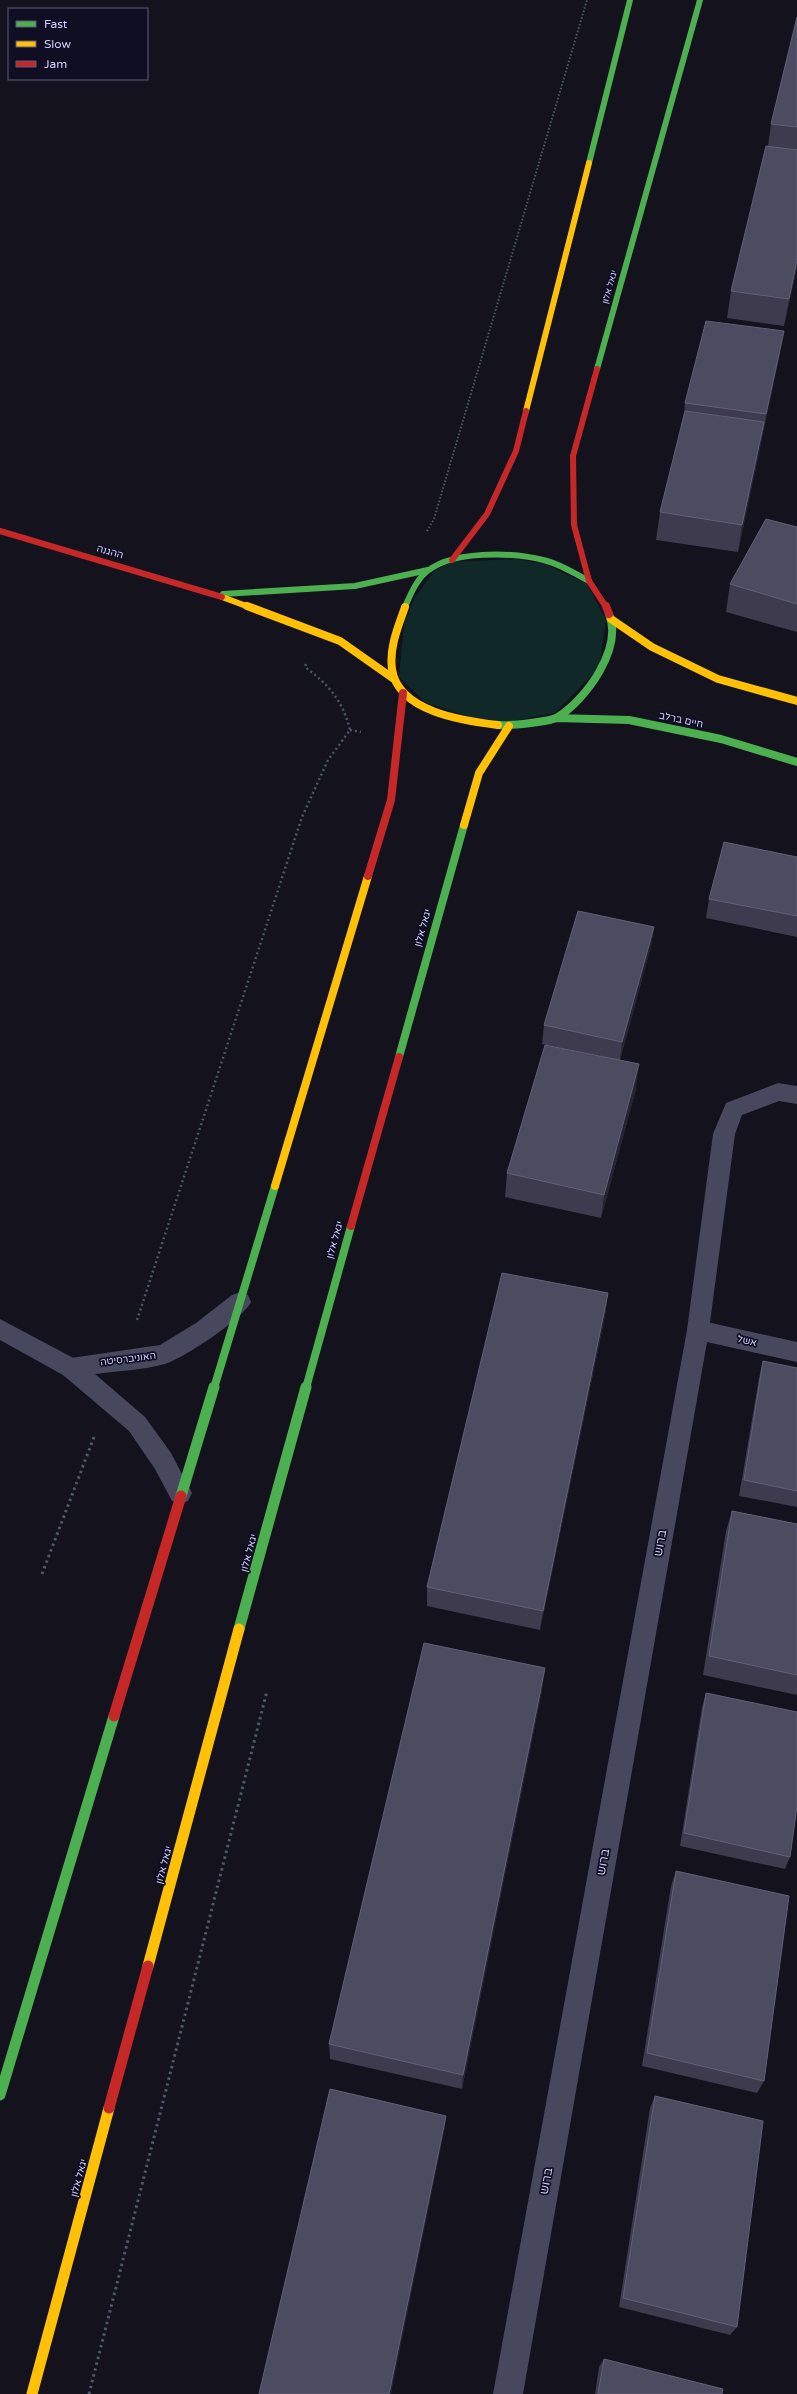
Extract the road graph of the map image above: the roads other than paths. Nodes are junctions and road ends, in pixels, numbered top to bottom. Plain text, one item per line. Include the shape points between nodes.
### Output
1 (630, 0) edge
2 (700, 0) edge
3 (0, 531) edge
4 (452, 560) junction
5 (428, 570) junction
6 (589, 581) junction
7 (213, 594) junction
8 (611, 619) junction
9 (394, 680) junction
10 (403, 692) junction
11 (797, 701) edge
12 (557, 718) junction
13 (509, 726) junction
14 (797, 762) edge
15 (797, 1095) edge
16 (240, 1302) junction
17 (0, 1328) edge
18 (698, 1330) junction
19 (797, 1352) edge
20 (71, 1368) junction
21 (180, 1493) junction
22 (0, 2095) edge
23 (32, 2394) edge
24 (508, 2394) edge

1 - 4 street via 516,451 487,514
2 - 6 street, יגאל אלון via 573,456 574,525
3 - 7 street, ההגנה
4 - 5 street
4 - 6 street via 484,555 516,555 548,562
5 - 7 street, ההגנה via 355,586
5 - 9 street via 414,585 395,634 392,653
6 - 8 street via 604,602
7 - 9 street, ההגנה via 340,641
8 - 11 street via 652,647 718,680
8 - 12 street via 610,643 603,669 583,695
9 - 10 street, ההגנה
10 - 13 street, ההגנה via 424,707 450,718 478,724
10 - 16 street via 391,800
12 - 13 street, חיים ברלב
12 - 14 street, חיים ברלב via 629,720 721,739
13 - 23 street, יגאל אלון via 483,764 476,780 286,1456
15 - 18 street, ברוש via 778,1092 734,1109 724,1134
16 - 20 street, האוניברסיטה via 204,1330 164,1354
16 - 21 street
17 - 20 street
18 - 19 street, אשל
18 - 24 street, ברוש
20 - 21 street via 137,1424 163,1461
21 - 22 street

